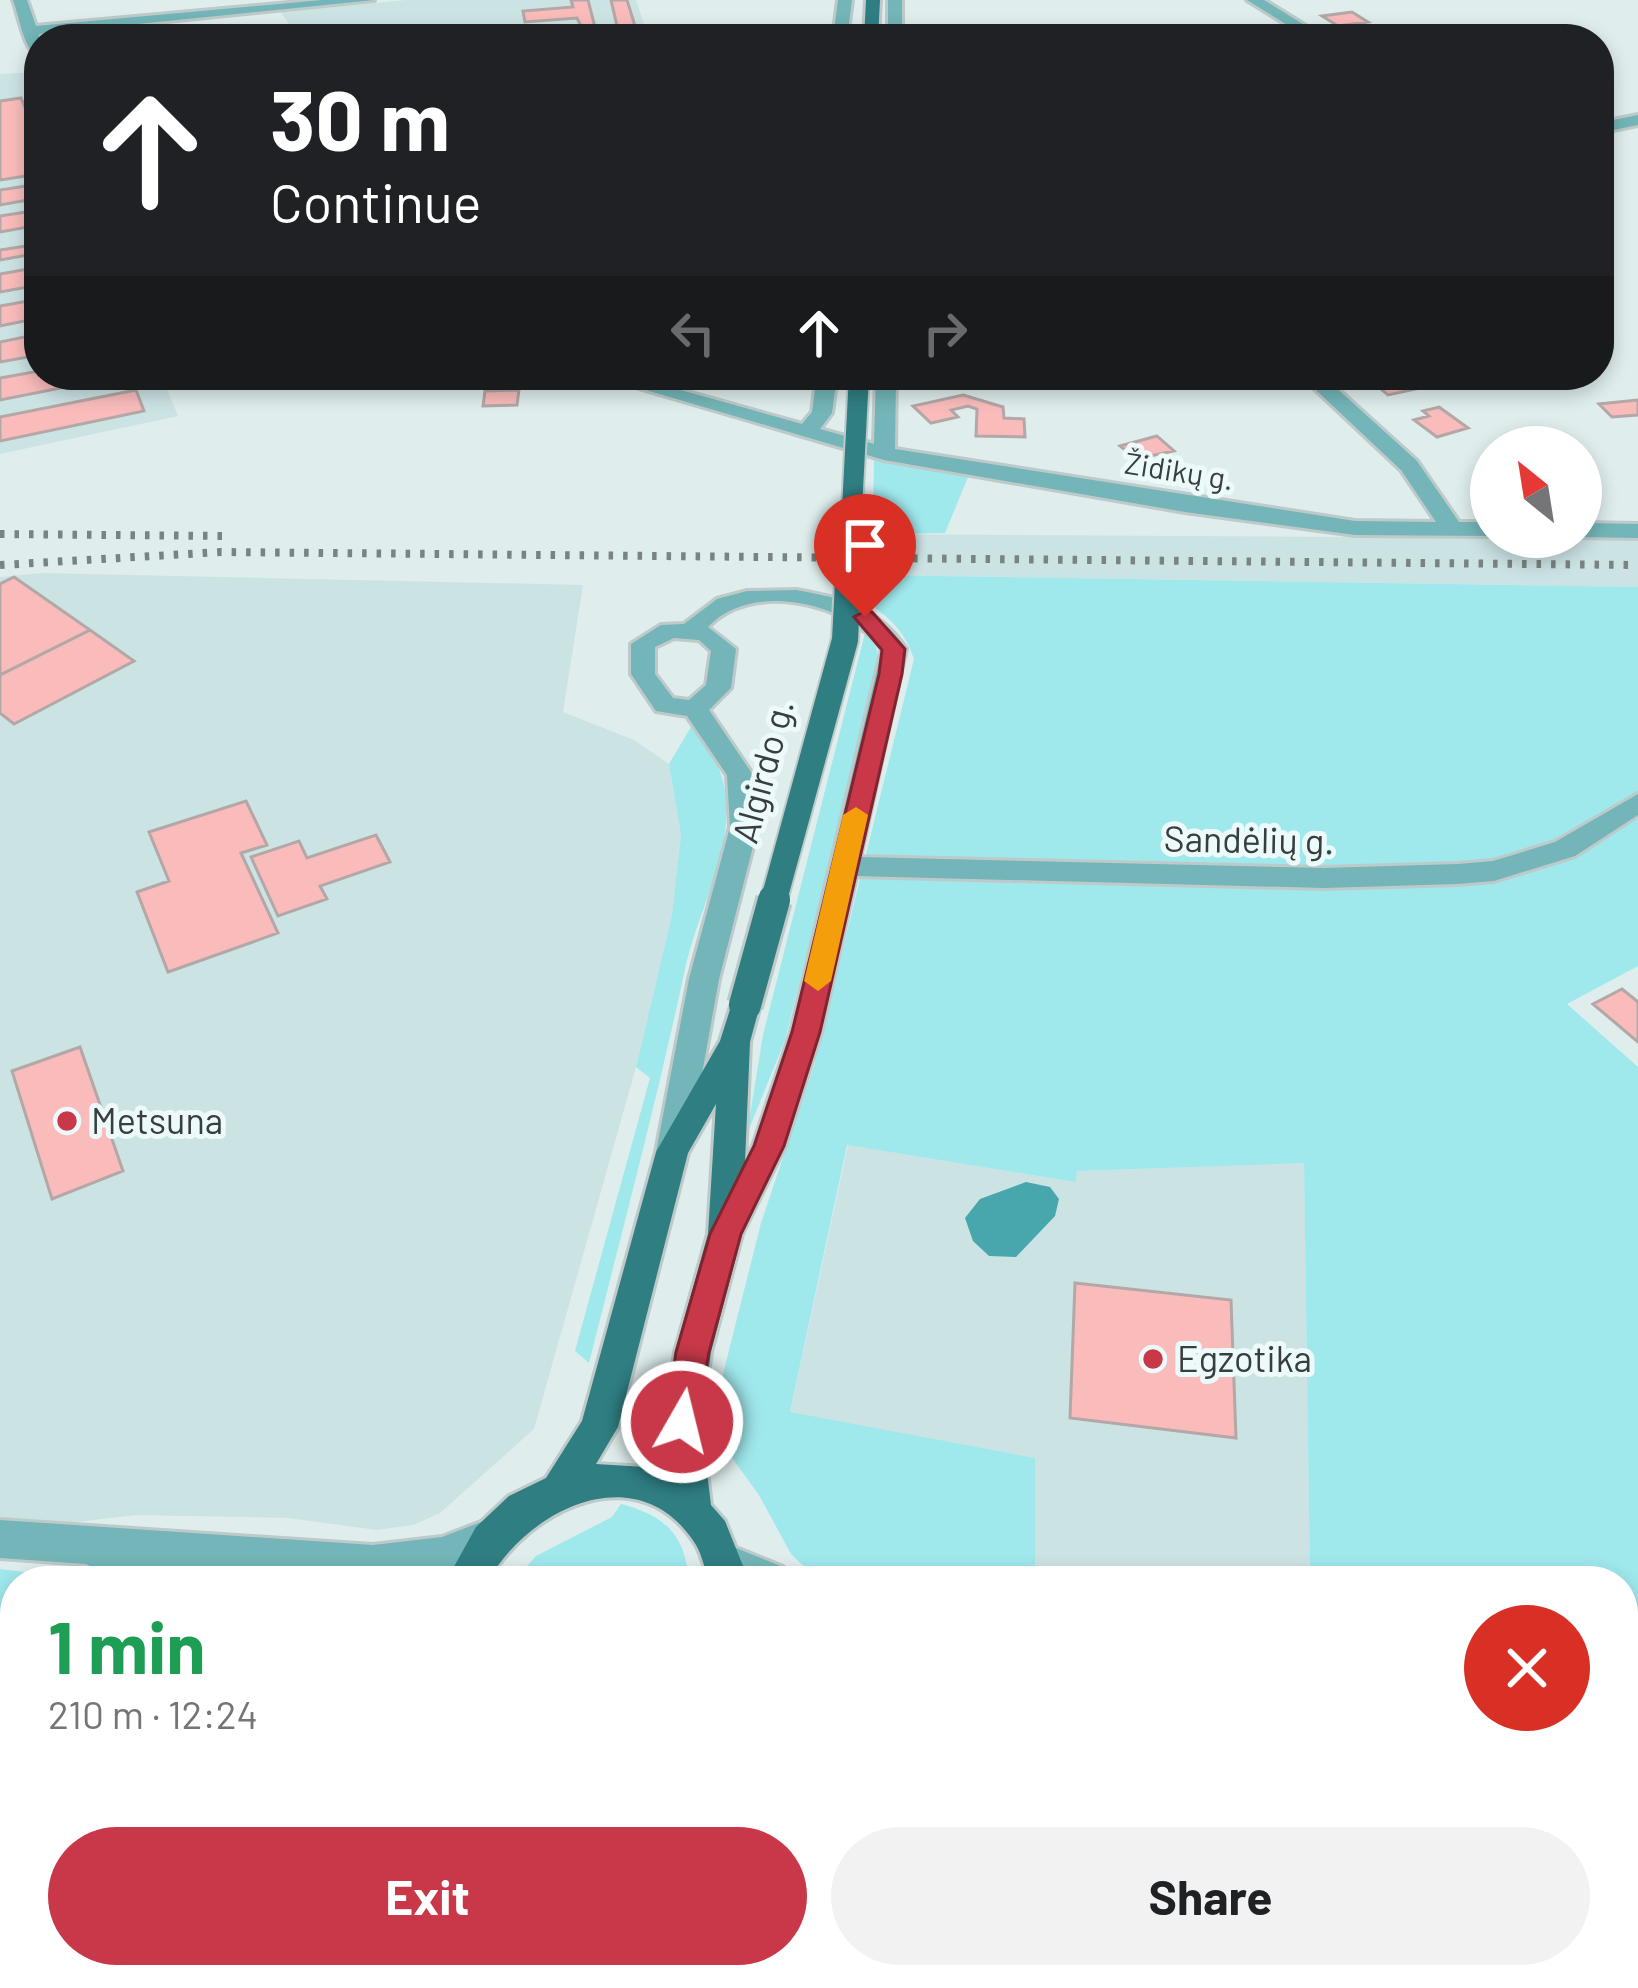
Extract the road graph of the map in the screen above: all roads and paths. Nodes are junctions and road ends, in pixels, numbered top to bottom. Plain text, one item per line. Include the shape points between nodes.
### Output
1 (367, 0) edge
2 (1254, 0) edge
3 (219, 7) edge
4 (84, 24) edge
5 (1295, 24) edge
6 (657, 390) edge
7 (825, 390) edge
8 (858, 390) edge
9 (886, 390) edge
10 (1326, 390) edge
11 (806, 433) junction
12 (884, 454) junction
13 (1451, 529) junction
14 (1470, 529) edge
15 (1602, 530) edge
16 (1638, 531) edge
17 (692, 629) junction
18 (694, 709) junction
19 (1638, 803) edge
20 (843, 866) junction
21 (735, 1042) junction
22 (672, 1152) junction
23 (725, 1234) junction
24 (561, 1486) junction
25 (692, 1510) junction
26 (489, 1538) junction
27 (0, 1539) edge
28 (85, 1548) junction
29 (131, 1566) edge
30 (474, 1566) edge
31 (725, 1566) edge

1 - 3 street
2 - 5 street
3 - 4 street
6 - 11 street, Židikų g.
7 - 11 street via 822,413
8 - 21 main road, Algirdo g., bridge via 845,640
9 - 12 street
10 - 13 street via 1387,446
11 - 12 street, Židikų g.
12 - 13 street, Židikų g. via 1334,525
13 - 14 street, Židikų g.
15 - 16 street
17 - 18 street via 718,640 726,659 718,688
17 - 18 street via 658,634 639,655 656,695 671,708
17 - 20 street via 715,608 796,597 865,617 894,649
18 - 22 street via 740,775 745,827 704,979
19 - 20 street, Sandėlių g. via 1565,848 1458,874 1210,877
20 - 23 street via 806,1032 769,1146
21 - 22 main road, Algirdo g.
21 - 23 main road, Algirdo g.
22 - 24 main road, Algirdo g. via 599,1427
23 - 25 main road, Algirdo g. via 682,1422
24 - 25 main road, Algirdo g. via 631,1481
24 - 26 main road, Algirdo g.
25 - 31 main road, Algirdo g.
26 - 28 street via 442,1556 373,1564
26 - 30 main road, Algirdo g.
27 - 28 street
28 - 29 street

